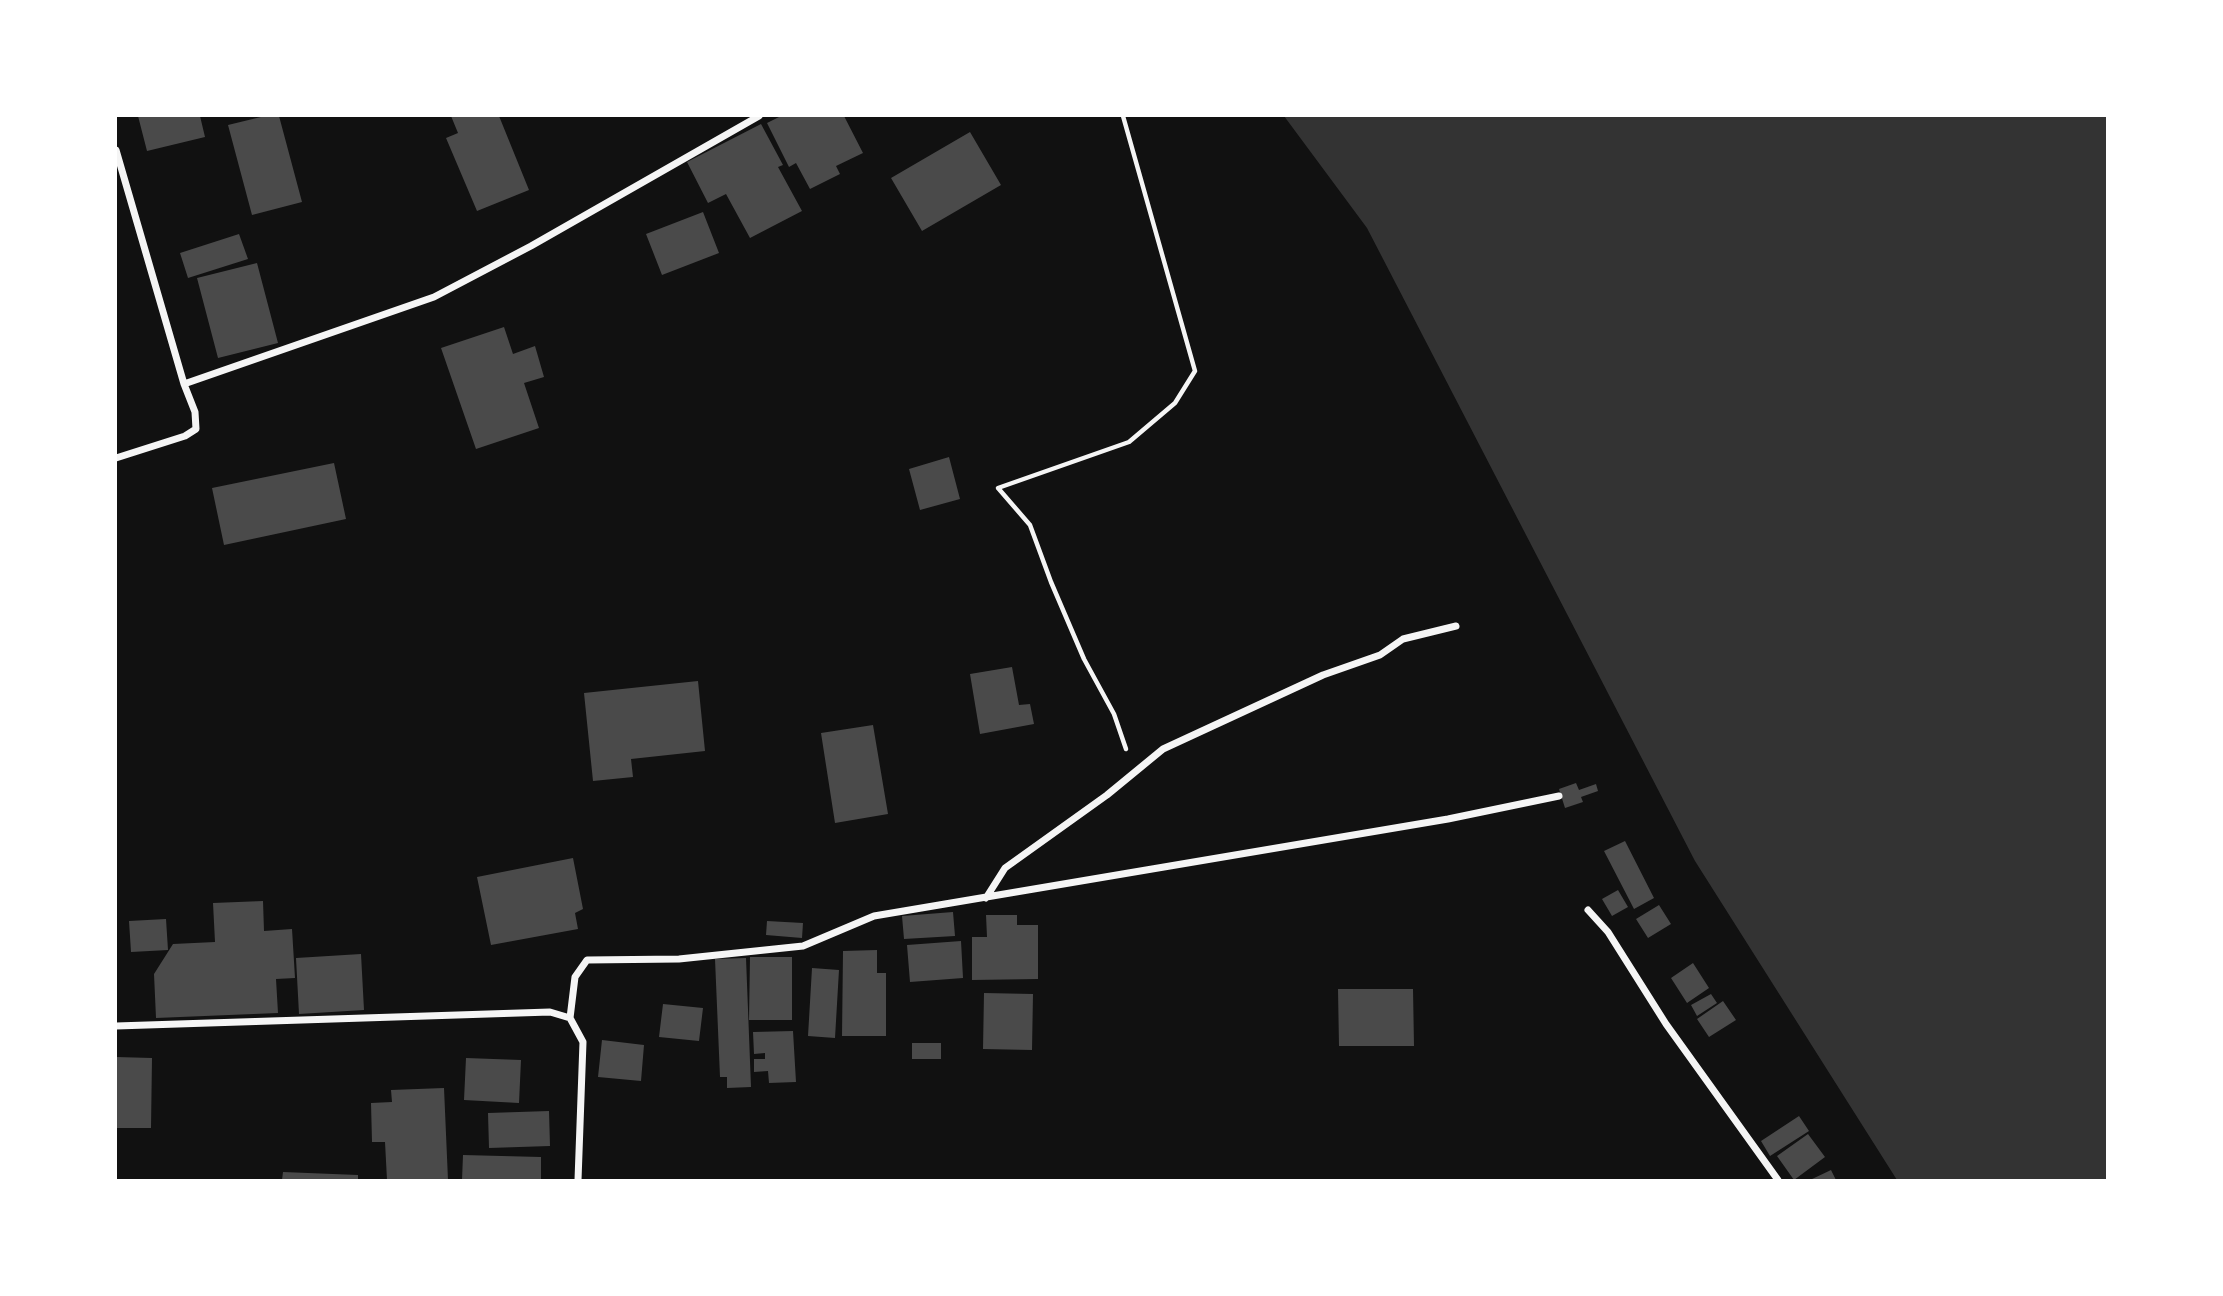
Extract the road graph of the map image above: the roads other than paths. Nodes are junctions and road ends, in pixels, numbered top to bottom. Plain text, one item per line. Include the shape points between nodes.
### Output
1 (759, 116) edge
2 (116, 150) edge
3 (184, 384) junction
4 (116, 458) edge
5 (1456, 626) dead end
6 (1559, 796) dead end
7 (986, 898) junction
8 (1588, 910) dead end
9 (570, 1018) junction
10 (116, 1026) edge
11 (578, 1181) edge
12 (1778, 1181) edge

1 - 3 street via 434,297
2 - 3 street
3 - 4 street via 196,429
5 - 7 street via 1403,639 1380,655 1323,675 1163,749 1005,868
6 - 7 street via 1434,822
7 - 9 street via 874,916 803,946 679,959 587,960 575,977
8 - 12 street via 1608,932 1666,1024
9 - 10 street via 550,1012
9 - 11 street via 583,1042

